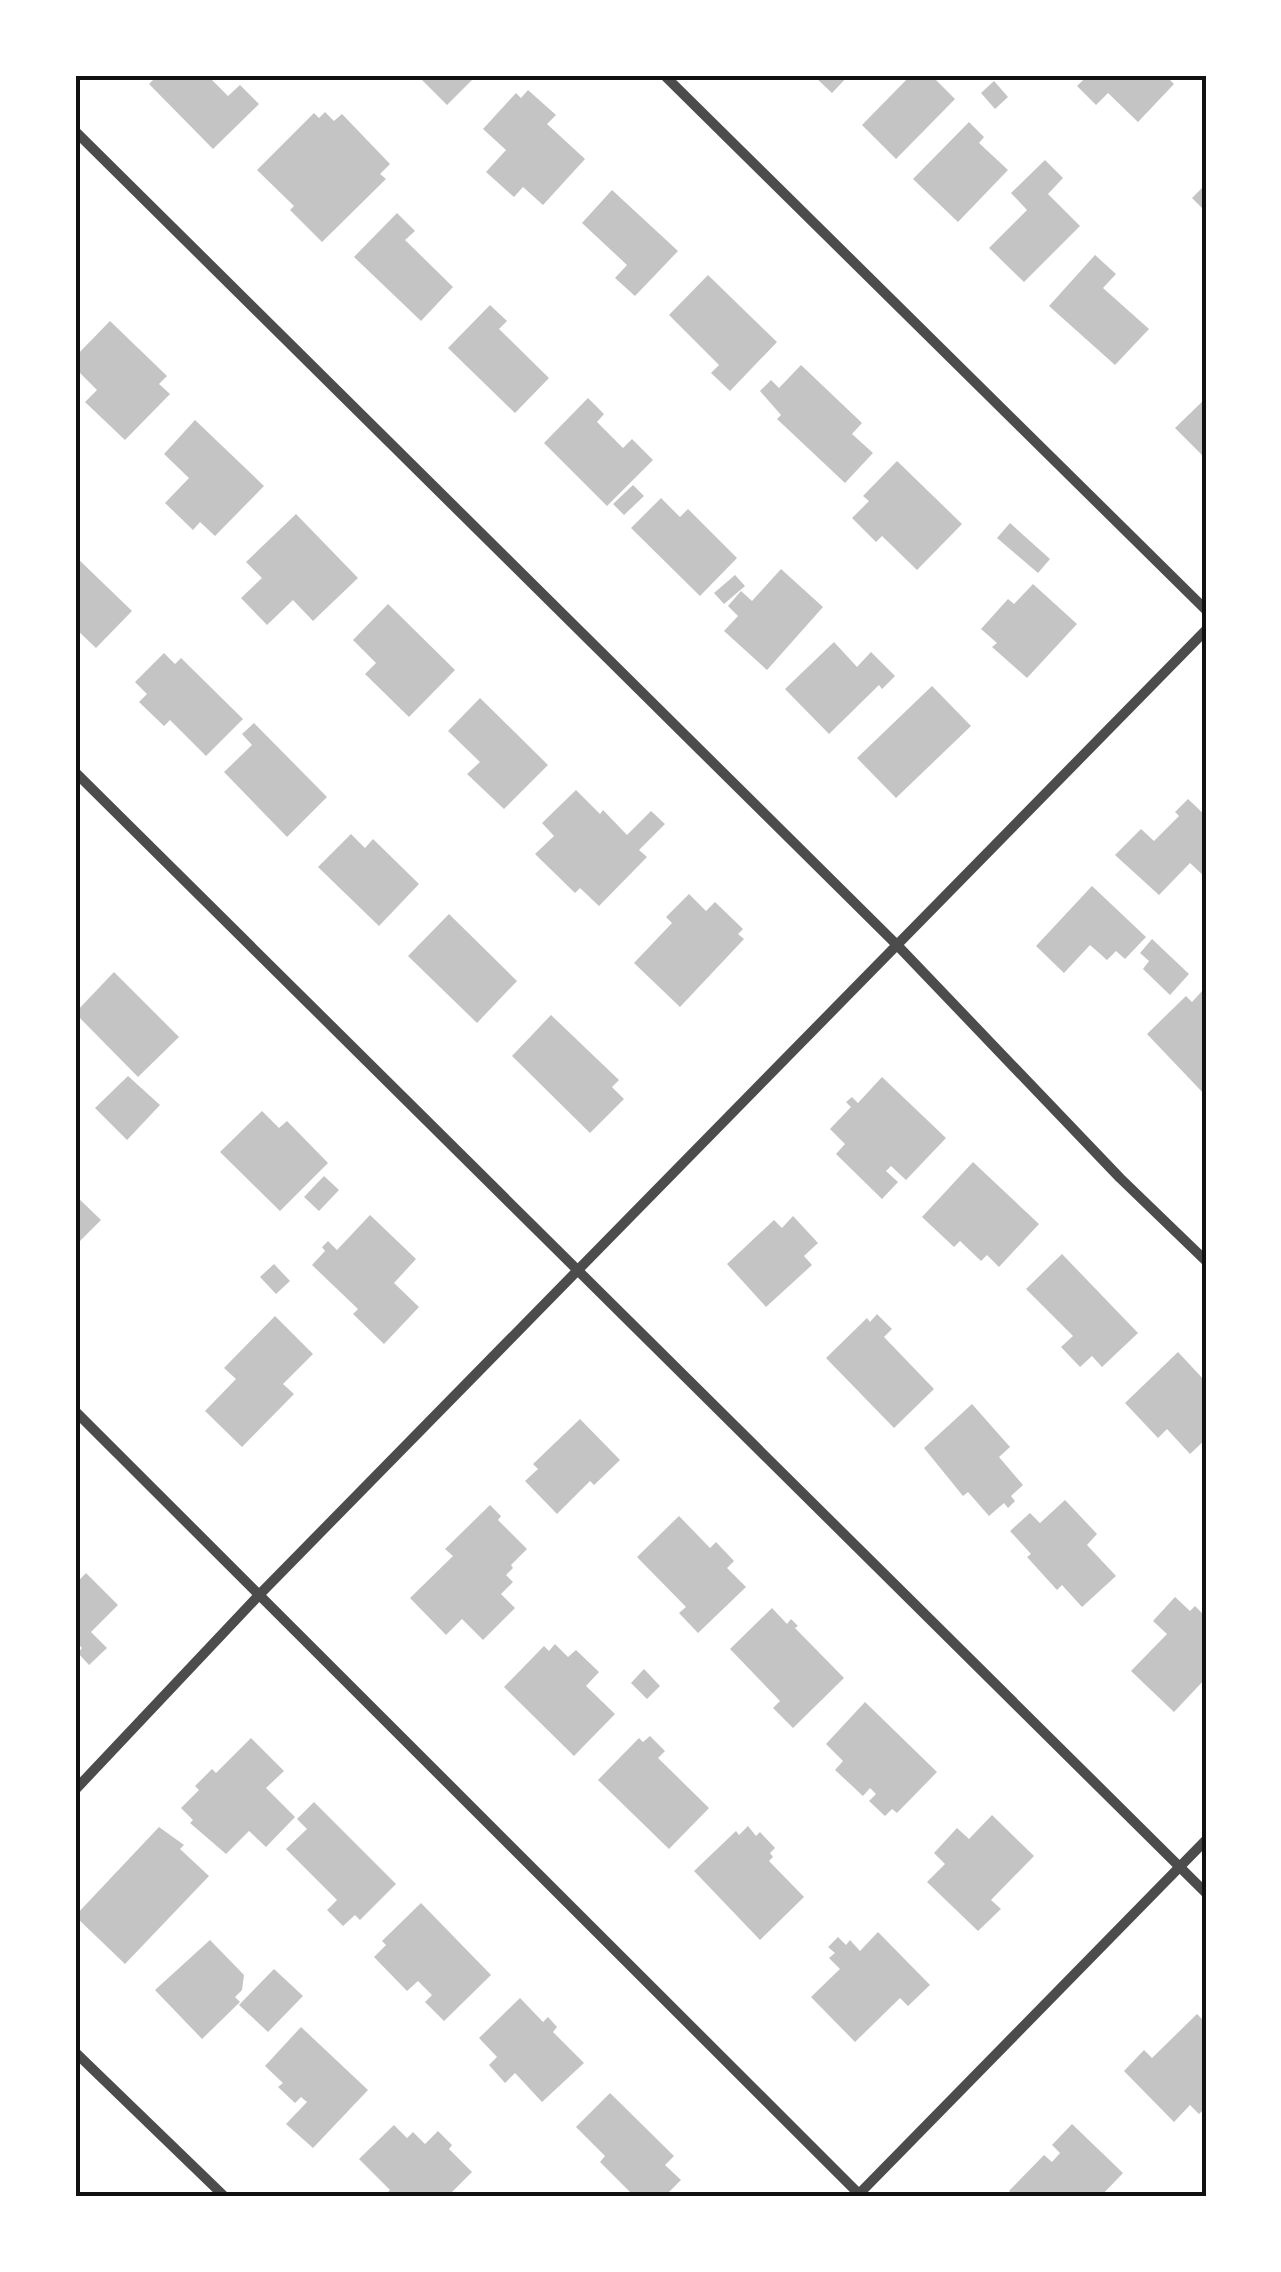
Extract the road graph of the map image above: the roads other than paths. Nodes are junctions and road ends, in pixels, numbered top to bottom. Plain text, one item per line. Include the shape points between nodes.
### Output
1 (664, 75) edge
2 (75, 131) edge
3 (1206, 610) edge
4 (1206, 630) edge
5 (75, 772) edge
6 (898, 946) junction
7 (1206, 1262) edge
8 (578, 1270) junction
9 (75, 1411) edge
10 (260, 1594) junction
11 (75, 1790) edge
12 (1206, 1840) edge
13 (1180, 1868) junction
14 (1206, 1894) edge
15 (75, 2052) edge
16 (861, 2195) edge
17 (225, 2197) edge

1 - 3 street
2 - 6 street
4 - 6 street
5 - 8 street
6 - 7 street
6 - 8 street
8 - 10 street
8 - 13 street
9 - 10 street
10 - 11 street
10 - 16 street
12 - 13 street
13 - 14 street
13 - 16 street
15 - 17 street

